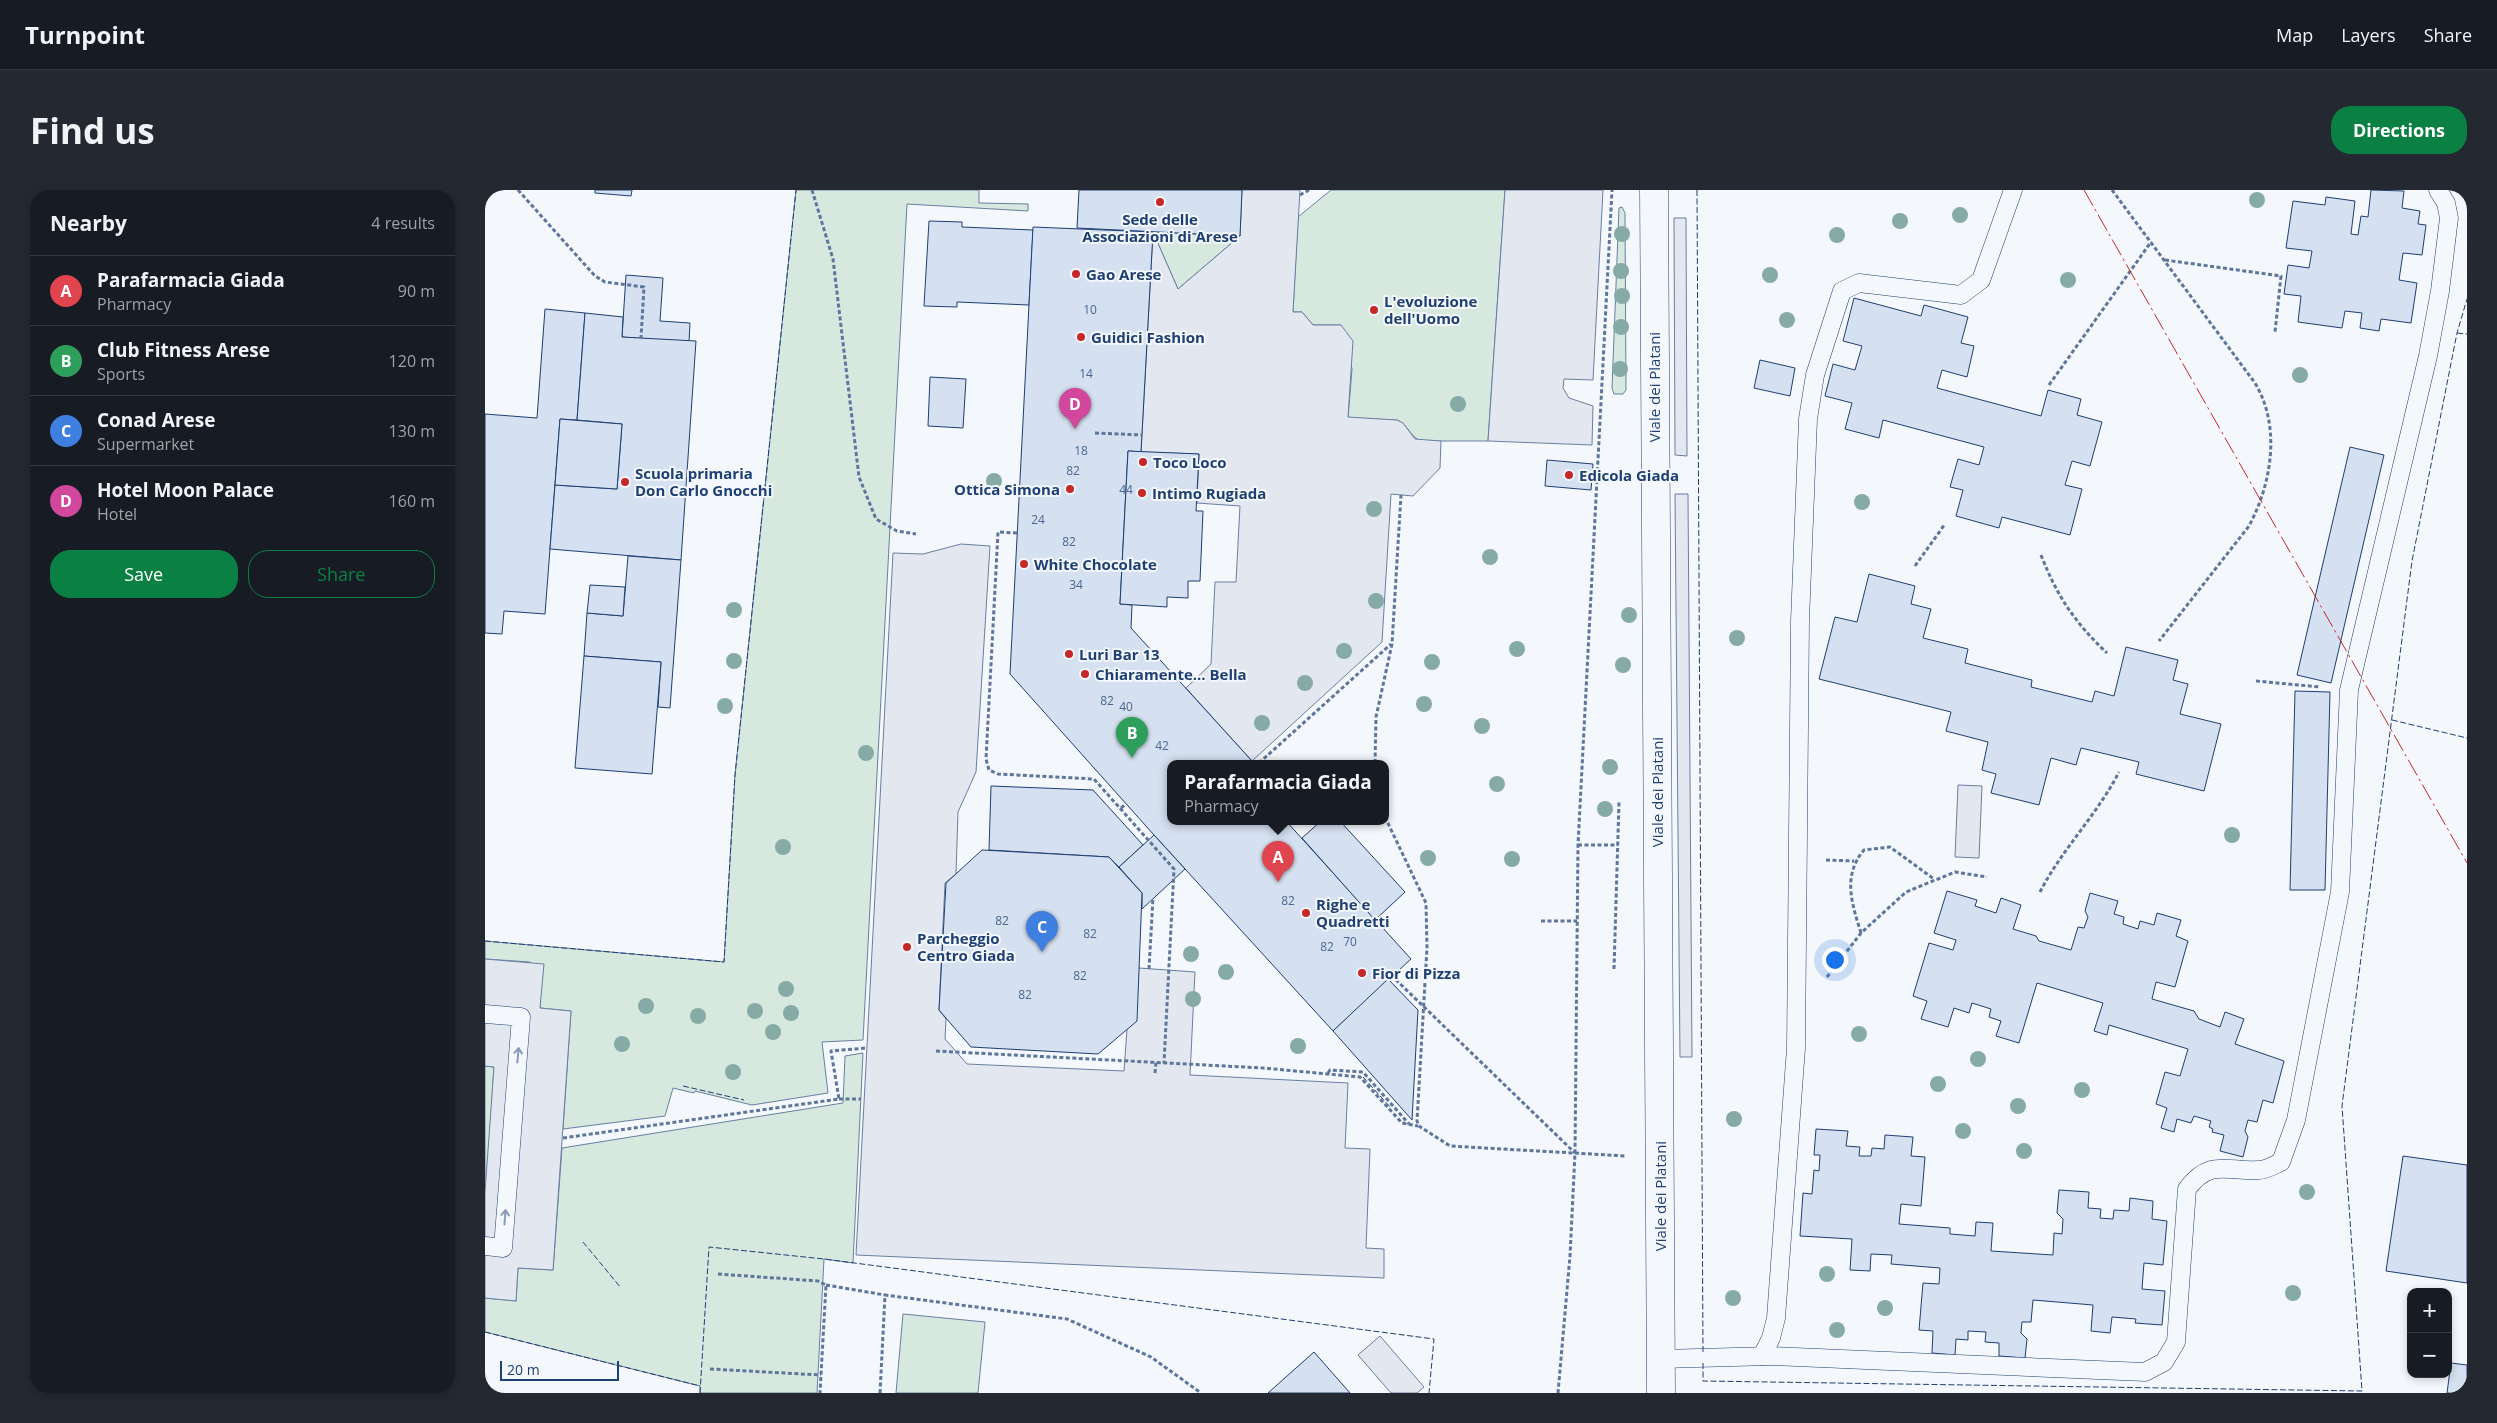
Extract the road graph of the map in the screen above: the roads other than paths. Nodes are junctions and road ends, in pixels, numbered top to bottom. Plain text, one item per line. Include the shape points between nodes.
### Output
1 (1654, 190) edge
2 (2013, 190) edge
3 (2437, 190) edge
4 (485, 1014) edge
5 (485, 1246) edge
6 (1762, 1356) junction
7 (1661, 1359) junction
8 (1661, 1393) edge

1 - 7 street, Viale dei Platani
2 - 6 lane via 1981,280 1961,295 1859,284 1842,291 1815,375 1808,419 1800,621 1796,1048 1776,1318
3 - 6 lane via 2446,203 2449,218 2440,291 2349,690 2340,892 2296,1120 2281,1162 2260,1171 2209,1169 2187,1189 2176,1342 2163,1362 2145,1372
5 -> 4 lane via 503,1248 521,1017
6 - 7 lane
7 - 8 street, Viale dei Platani

